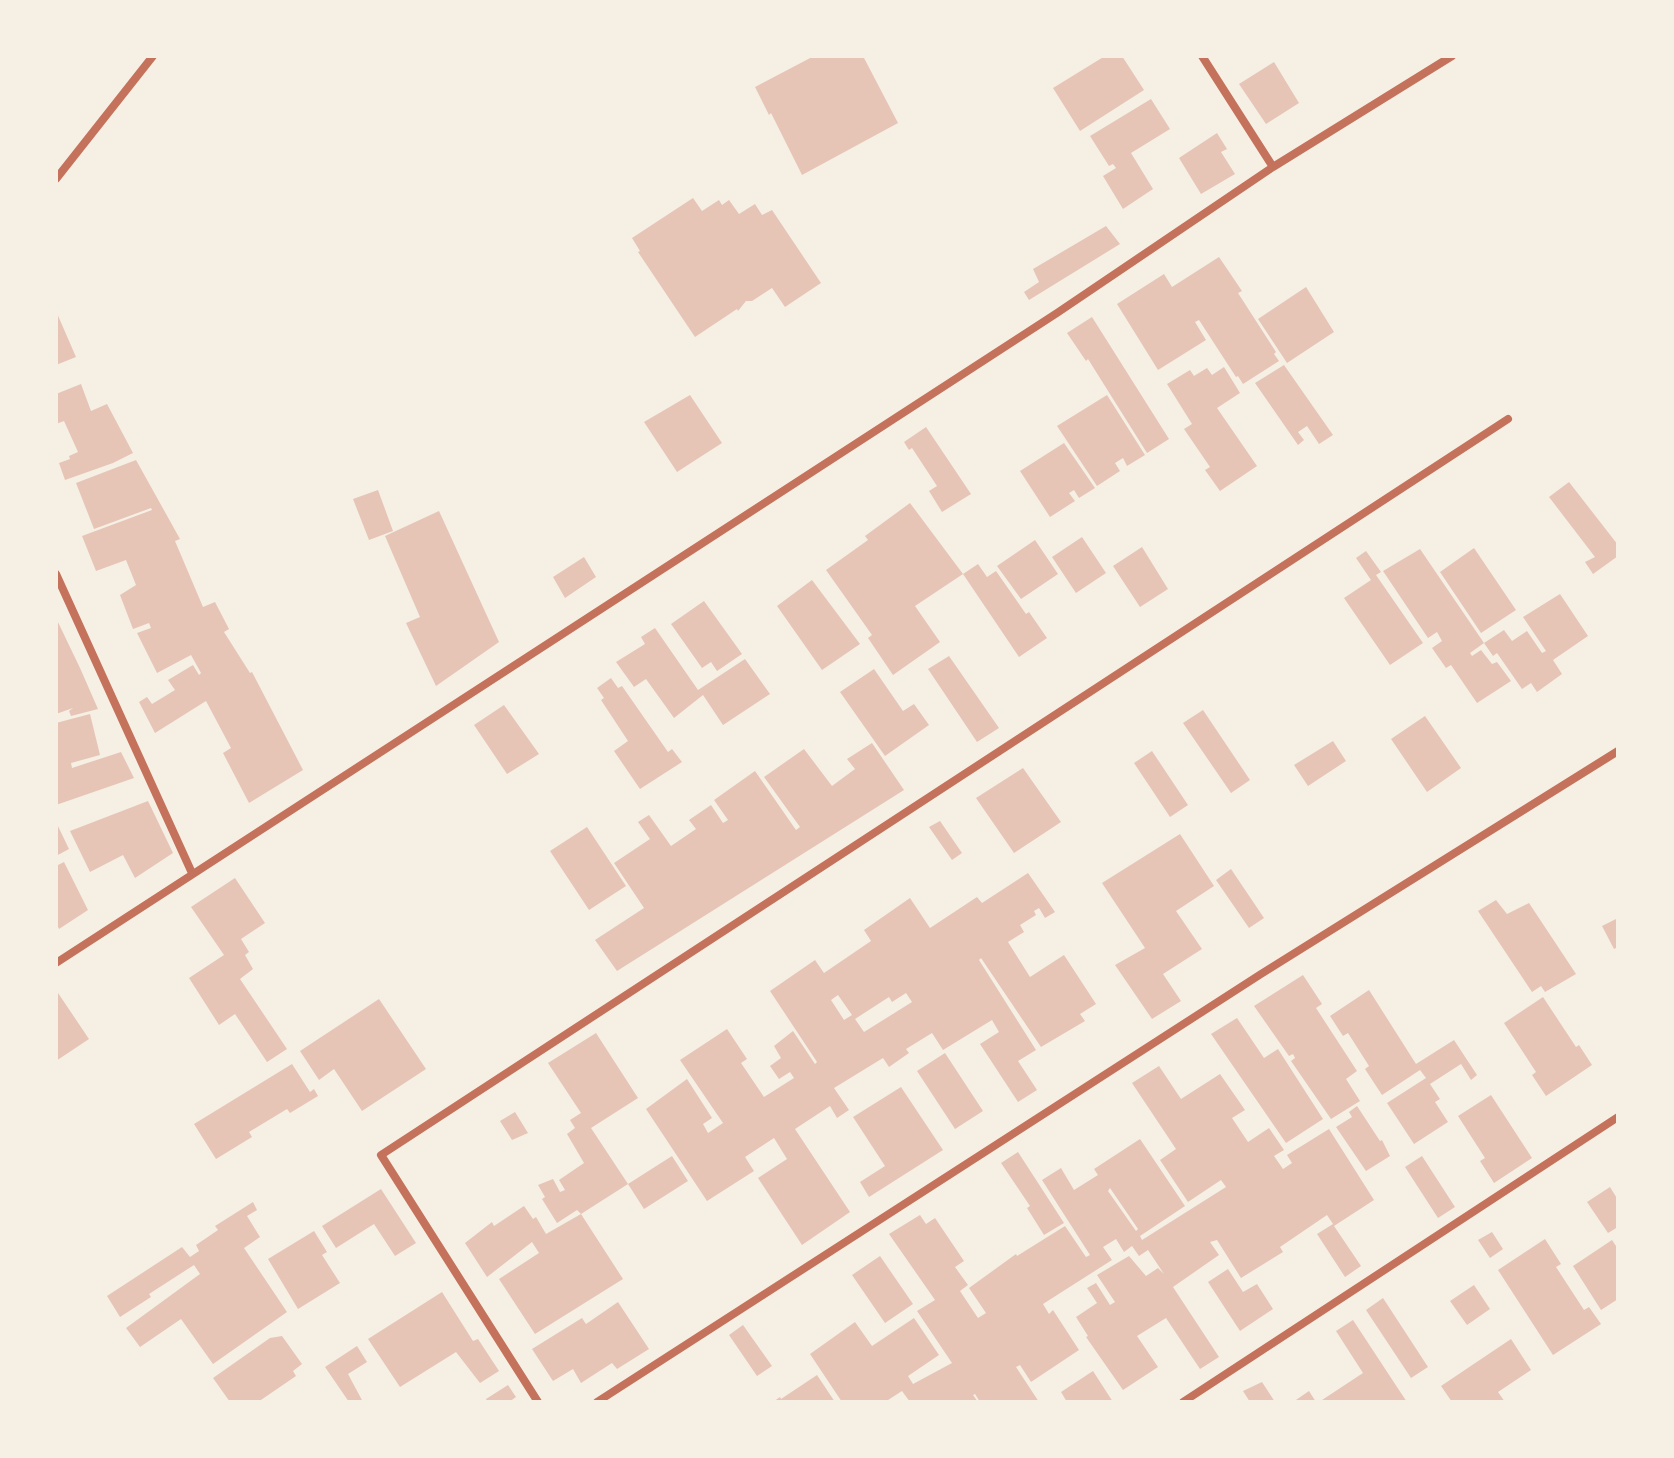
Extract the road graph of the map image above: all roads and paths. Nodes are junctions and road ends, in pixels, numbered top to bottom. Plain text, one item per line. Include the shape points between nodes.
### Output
1 (153, 56) edge
2 (1202, 56) edge
3 (1452, 56) edge
4 (1273, 167) junction
5 (56, 179) edge
6 (1508, 419) dead end
7 (56, 574) edge
8 (1618, 751) edge
9 (192, 873) junction
10 (56, 963) edge
11 (1618, 1117) edge
12 (538, 1402) edge
13 (597, 1402) edge
14 (1183, 1402) edge

1 - 5 street
2 - 4 street
3 - 4 street
4 - 9 street via 1057,313
6 - 12 street via 381,1155
7 - 9 street
8 - 13 street
9 - 10 street
11 - 14 street

